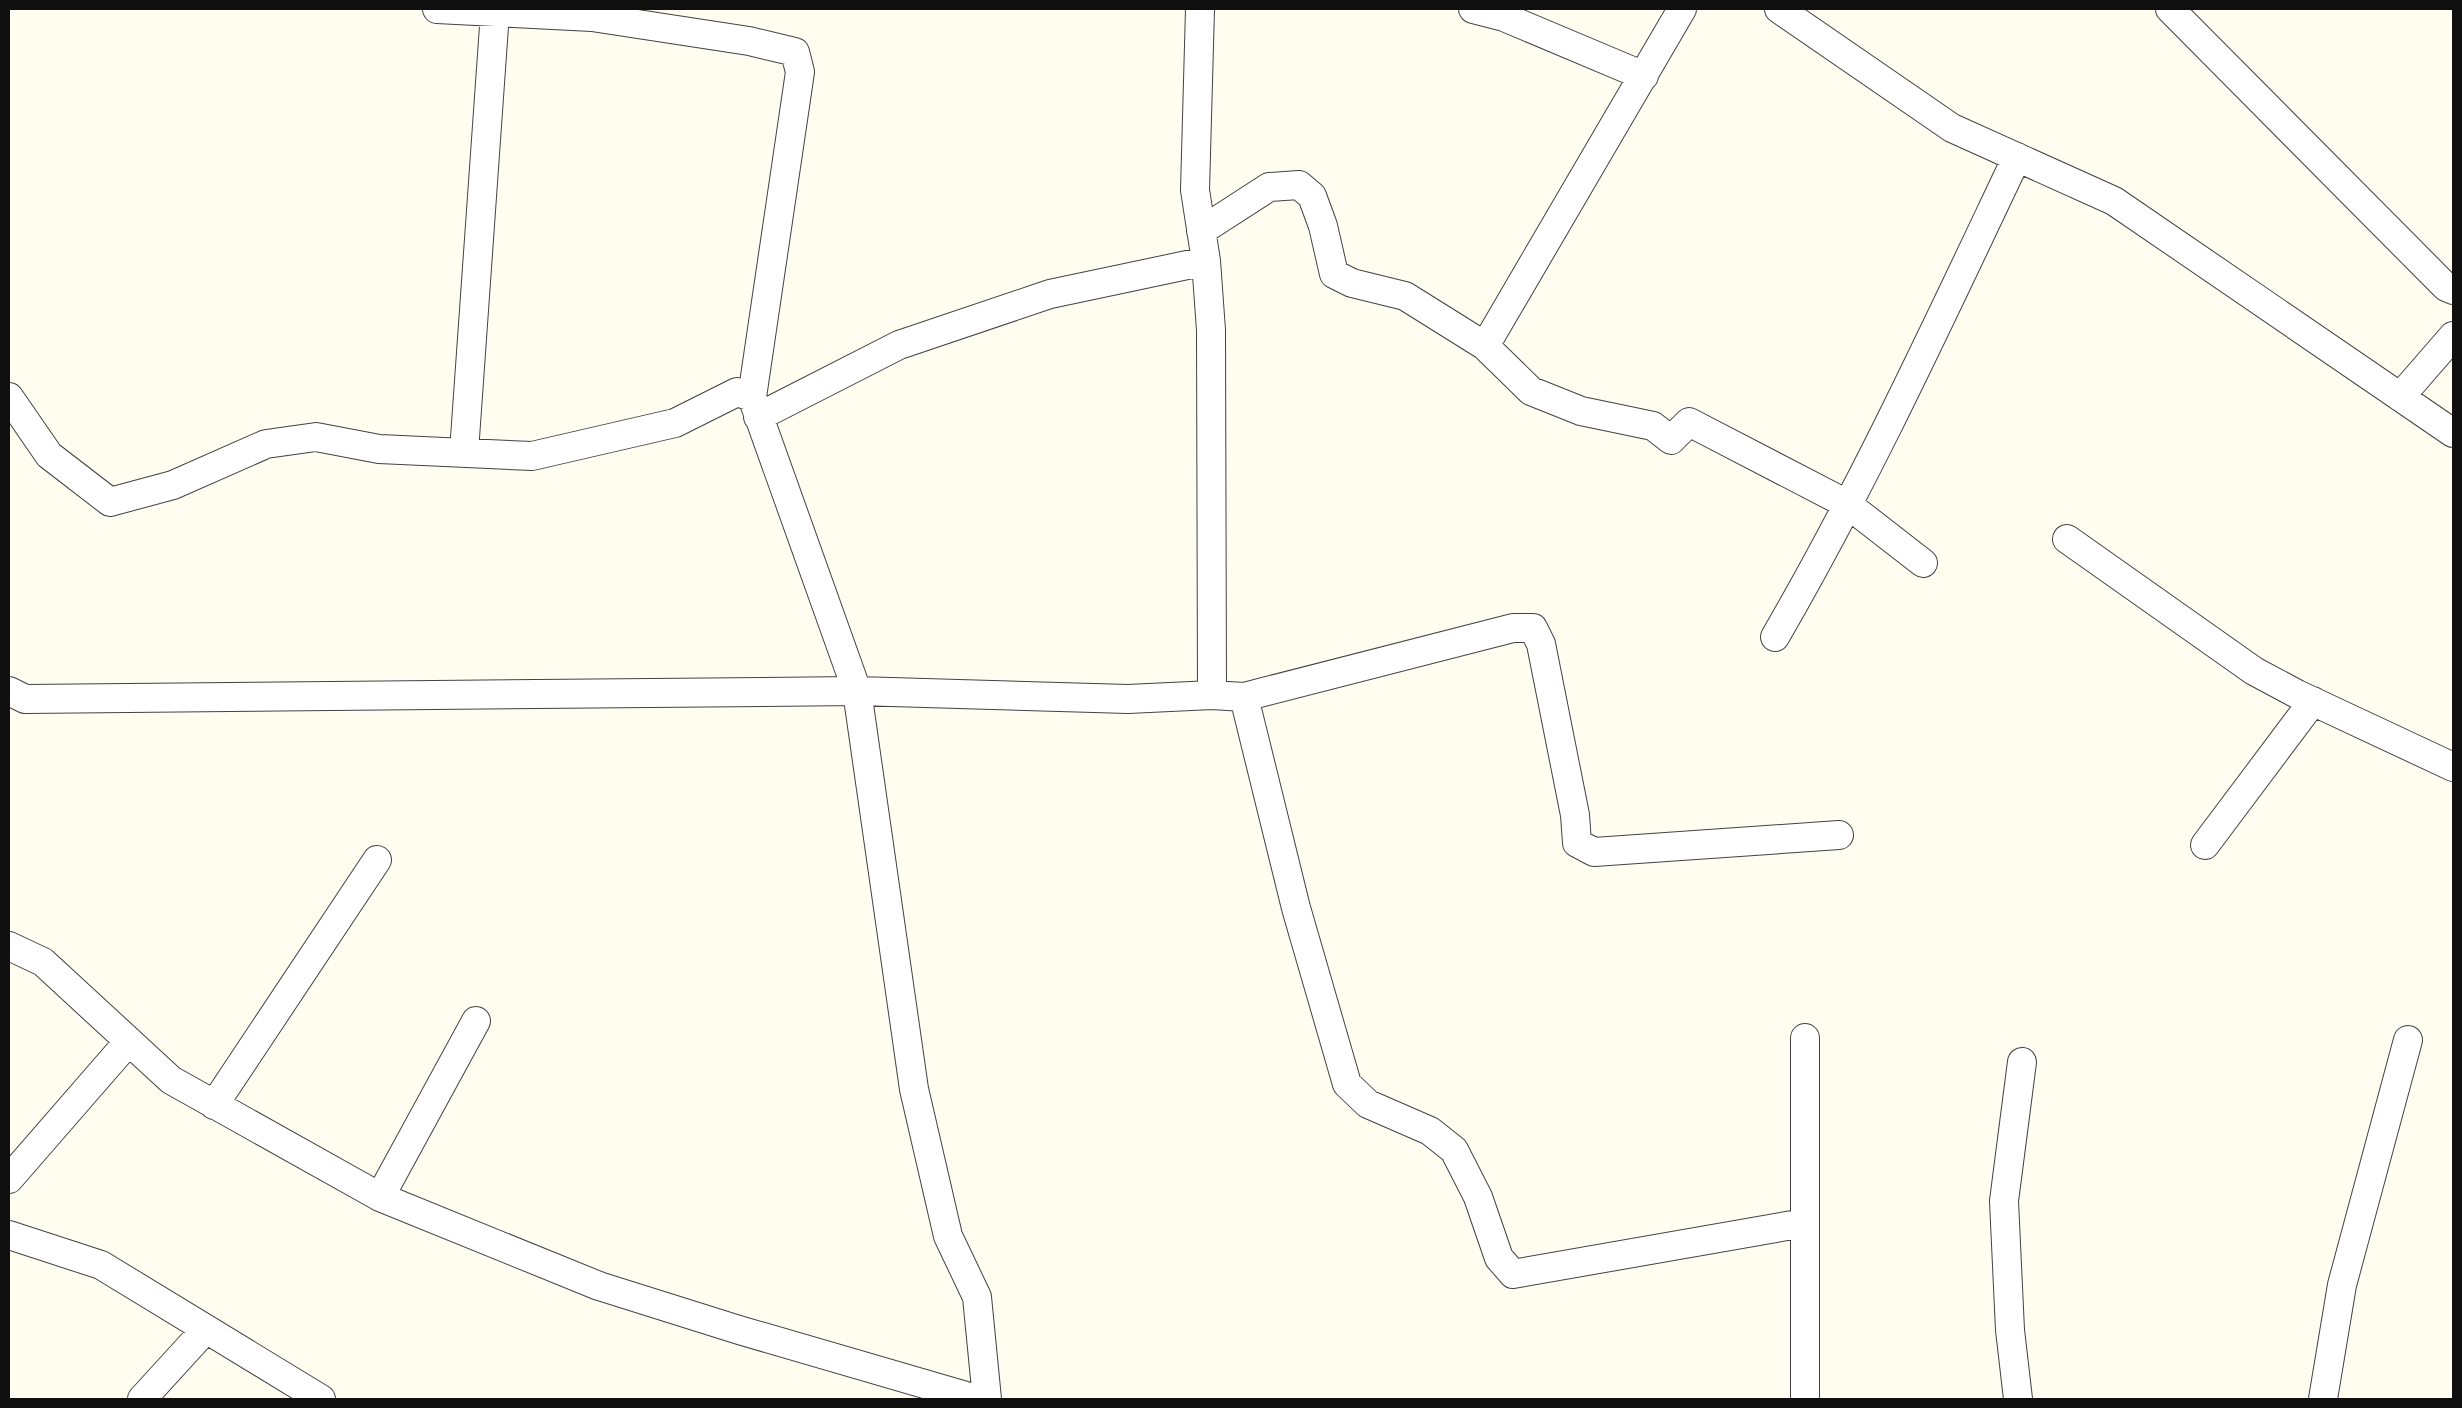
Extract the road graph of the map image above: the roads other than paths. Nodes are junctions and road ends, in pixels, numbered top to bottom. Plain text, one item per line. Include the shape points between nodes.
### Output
1 (437, 9) edge
2 (1200, 9) edge
3 (1473, 9) edge
4 (1682, 9) edge
5 (1779, 9) edge
6 (2170, 9) edge
7 (495, 12) junction
8 (1644, 76) junction
9 (2017, 157) junction
10 (1201, 231) junction
11 (1206, 261) junction
12 (2453, 290) edge
13 (2453, 336) edge
14 (1485, 346) junction
15 (9, 397) edge
16 (2400, 397) junction
17 (755, 407) junction
18 (2453, 433) edge
19 (464, 452) junction
20 (1847, 504) junction
21 (2067, 539) dead end
22 (1923, 563) dead end
23 (1775, 637) dead end
24 (9, 691) edge
25 (857, 691) junction
26 (1212, 695) junction
27 (1244, 697) junction
28 (2313, 701) junction
29 (2453, 767) edge
30 (1839, 835) dead end
31 (2205, 846) dead end
32 (377, 860) dead end
33 (9, 946) edge
34 (476, 1021) dead end
35 (1805, 1038) dead end
36 (2408, 1040) dead end
37 (129, 1041) junction
38 (2022, 1062) dead end
39 (214, 1105) junction
40 (9, 1179) edge
41 (380, 1196) junction
42 (1804, 1223) junction
43 (9, 1235) edge
44 (206, 1329) junction
45 (142, 1399) edge
46 (321, 1399) edge
47 (976, 1399) edge
48 (987, 1399) edge
49 (1804, 1399) edge
50 (2018, 1399) edge
51 (2323, 1399) edge

1 - 7 street
2 - 10 street via 1195,190
3 - 8 street via 1504,17
4 - 8 street
5 - 9 street via 1952,128
6 - 12 street via 2446,287
7 - 17 street via 592,17 749,41 795,52 800,72
7 - 19 street
8 - 14 street
9 - 16 street via 2114,201
9 - 20 street via 1931,339
10 - 11 street
10 - 14 street via 1269,187 1299,185 1312,196 1334,274 1352,284 1405,296
11 - 17 street via 1050,294 899,344
11 - 26 street via 1211,330
13 - 16 street
14 - 20 street via 1531,391 1581,411 1653,426 1671,440 1689,422
15 - 19 street via 49,455 110,502 173,485 266,444 283,441 316,437 378,449
16 - 18 street
17 - 19 street via 737,392 675,423 532,456
17 - 25 street
20 - 22 street
20 - 23 street
21 - 28 street via 2254,671
24 - 25 street via 25,699
25 - 26 street via 1128,699
25 - 48 street via 914,1089 948,1236 977,1296
26 - 27 street
27 - 30 street via 1513,628 1533,628 1541,644 1575,815 1577,843 1594,852
27 - 42 street via 1296,908 1347,1084 1368,1104 1430,1131 1454,1150 1478,1197 1499,1258 1513,1274
28 - 29 street
28 - 31 street
32 - 39 street
33 - 37 street via 42,962
34 - 41 street
35 - 42 street
36 - 51 street via 2342,1285
37 - 39 street via 170,1080
37 - 40 street
38 - 50 street via 2004,1201 2010,1330
39 - 41 street
41 - 47 street via 600,1286
42 - 49 street
43 - 44 street via 101,1265
44 - 45 street
44 - 46 street

